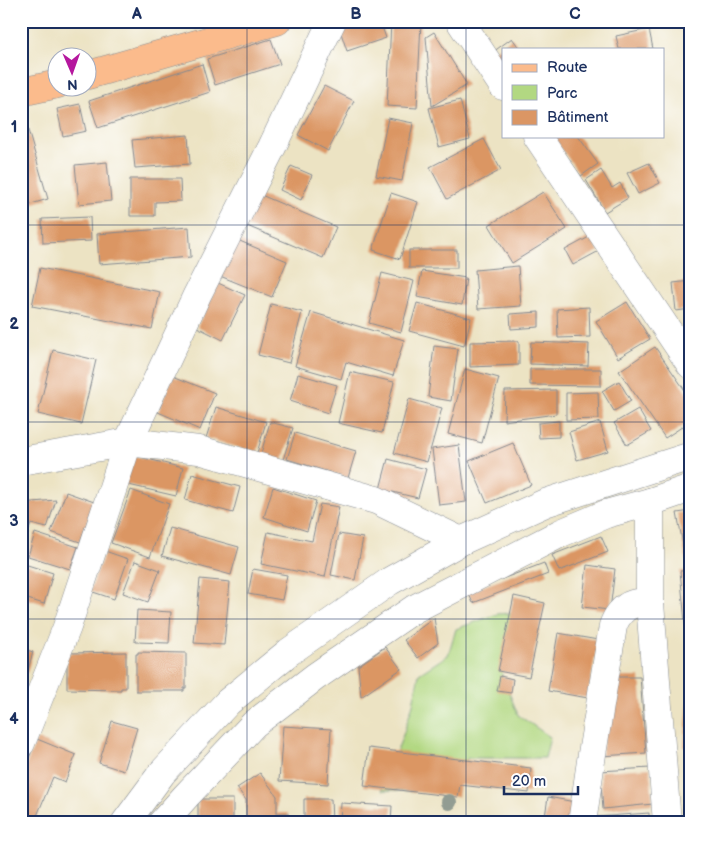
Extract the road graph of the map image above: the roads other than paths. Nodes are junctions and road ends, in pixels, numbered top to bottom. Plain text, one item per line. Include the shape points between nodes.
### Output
1 (277, 21) edge
2 (332, 21) edge
3 (460, 21) edge
4 (98, 72) edge
5 (502, 84) edge
6 (48, 86) edge
7 (21, 92) edge
8 (538, 138) edge
9 (691, 364) edge
10 (128, 442) junction
11 (691, 456) edge
12 (21, 461) edge
13 (691, 488) edge
14 (650, 502) junction
15 (461, 541) junction
16 (650, 603) junction
17 (21, 743) edge
18 (125, 823) edge
19 (162, 823) edge
20 (582, 823) edge
21 (667, 823) edge

1 - 4 main road
2 - 10 street
3 - 5 street
6 - 7 main road
8 - 9 street
10 - 12 street
10 - 15 street via 199,450 376,500
10 - 17 street via 67,627
11 - 15 street via 545,503
13 - 14 street
14 - 16 street
14 - 19 street via 606,514 562,533 414,609 315,677 254,724
15 - 18 street via 390,581 289,652 228,702 162,773
16 - 20 street via 633,604 616,618 613,626
16 - 21 street

